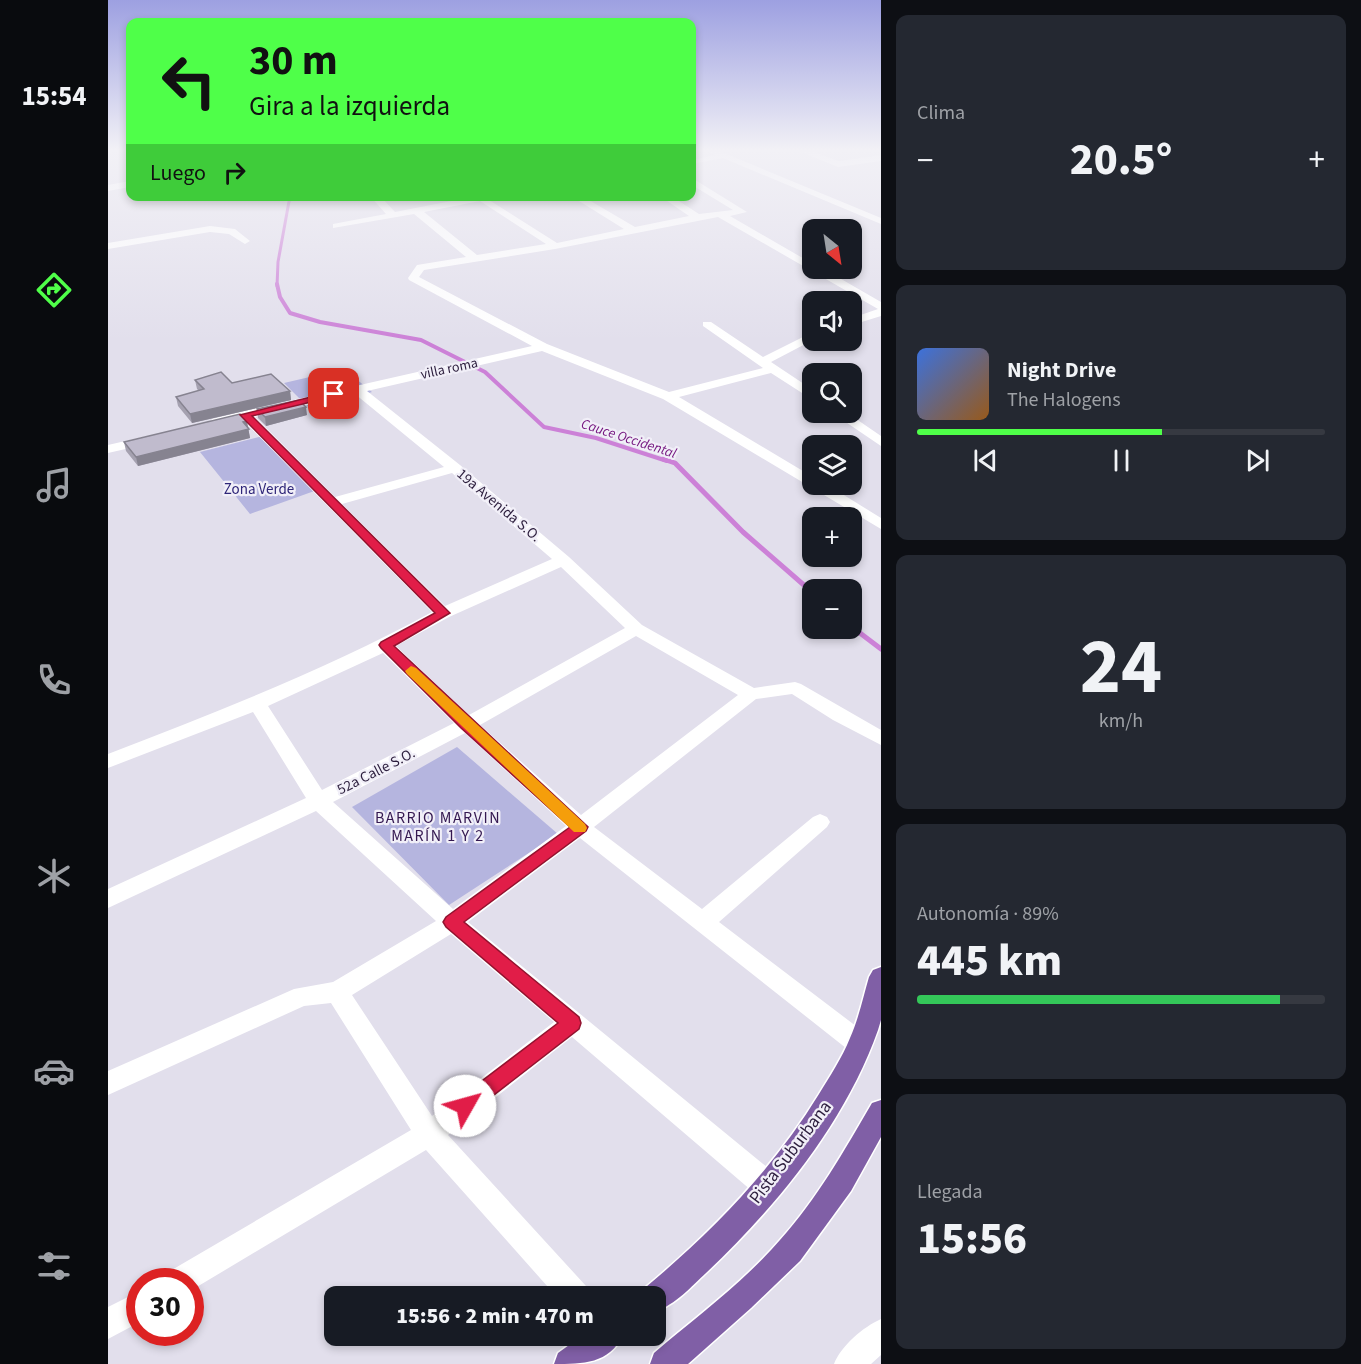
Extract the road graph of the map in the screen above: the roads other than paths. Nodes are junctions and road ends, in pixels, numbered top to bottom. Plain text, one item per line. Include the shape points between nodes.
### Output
1 (392, 214) edge
2 (419, 214) edge
3 (506, 214) edge
4 (605, 214) edge
5 (692, 214) edge
6 (719, 214) junction
7 (723, 214) edge
8 (863, 214) edge
9 (697, 217) junction
10 (881, 221) edge
11 (336, 226) dead end
12 (635, 231) junction
13 (245, 241) dead end
14 (108, 246) edge
15 (555, 246) junction
16 (474, 258) junction
17 (802, 261) edge
18 (833, 279) edge
19 (881, 307) edge
20 (881, 312) edge
21 (862, 319) edge
22 (707, 324) dead end
23 (802, 342) edge
24 (543, 347) junction
25 (767, 365) junction
26 (356, 389) junction
27 (802, 389) edge
28 (668, 396) junction
29 (245, 415) junction
30 (853, 423) edge
31 (199, 426) edge
32 (165, 435) edge
33 (881, 442) edge
34 (108, 449) edge
35 (455, 468) junction
36 (802, 477) edge
37 (832, 495) edge
38 (333, 502) junction
39 (881, 524) edge
40 (563, 560) junction
41 (443, 613) junction
42 (636, 629) junction
43 (385, 645) junction
44 (751, 694) junction
45 (257, 704) junction
46 (466, 724) junction
47 (881, 738) edge
48 (108, 761) edge
49 (318, 801) junction
50 (820, 822) dead end
51 (580, 827) junction
52 (108, 899) edge
53 (452, 922) junction
54 (704, 922) junction
55 (881, 977) edge
56 (337, 992) junction
57 (572, 1023) junction
58 (860, 1044) junction
59 (108, 1083) edge
60 (881, 1112) edge
61 (429, 1134) junction
62 (769, 1186) junction
63 (202, 1268) edge
64 (567, 1286) edge
65 (666, 1288) edge
66 (126, 1313) edge
67 (108, 1324) edge
68 (881, 1334) edge
69 (593, 1346) edge
70 (569, 1364) edge
71 (666, 1364) edge
72 (849, 1364) edge

1 - 11 street
2 - 16 street
3 - 15 street
4 - 12 street
5 - 9 street
6 - 7 street
6 - 9 street
6 - 17 street
8 - 10 street
9 - 12 street
12 - 15 street
13 - 14 street via 232,231 210,229
15 - 16 street
16 - 24 street via 421,267 412,278
18 - 19 street
20 - 21 street
22 - 25 street
23 - 25 street
24 - 26 street, villa roma
24 - 28 street
25 - 27 street
25 - 28 street
26 - 29 street, villa roma
26 - 35 street, 19a Avenida S.O.
28 - 36 street
29 - 31 street, villa roma
29 - 38 street
30 - 33 street
32 - 34 street
35 - 38 street
35 - 40 street, 19a Avenida S.O.
37 - 39 street
38 - 41 street
40 - 41 street
40 - 42 street, 19a Avenida S.O.
41 - 43 street
42 - 44 street, 19a Avenida S.O.
42 - 46 street, 52a Calle S.O.
43 - 45 street
43 - 46 street
44 - 47 street via 795,688
44 - 51 street
45 - 48 street
45 - 49 street
46 - 49 street, 52a Calle S.O.
46 - 51 street
49 - 52 street, 52a Calle S.O.
49 - 53 street
50 - 54 street
51 - 53 street
51 - 54 street
53 - 56 street
53 - 57 street
54 - 58 street
55 - 58 main road, Pista Suburbana
56 - 59 street via 302,996
56 - 61 street
57 - 61 street
57 - 62 street
58 - 62 main road, Pista Suburbana via 822,1115
60 - 71 main road via 841,1182 790,1251
61 - 63 street
61 - 64 street
62 - 65 main road, Pista Suburbana
66 - 67 street
68 - 72 street
69 - 70 main road

